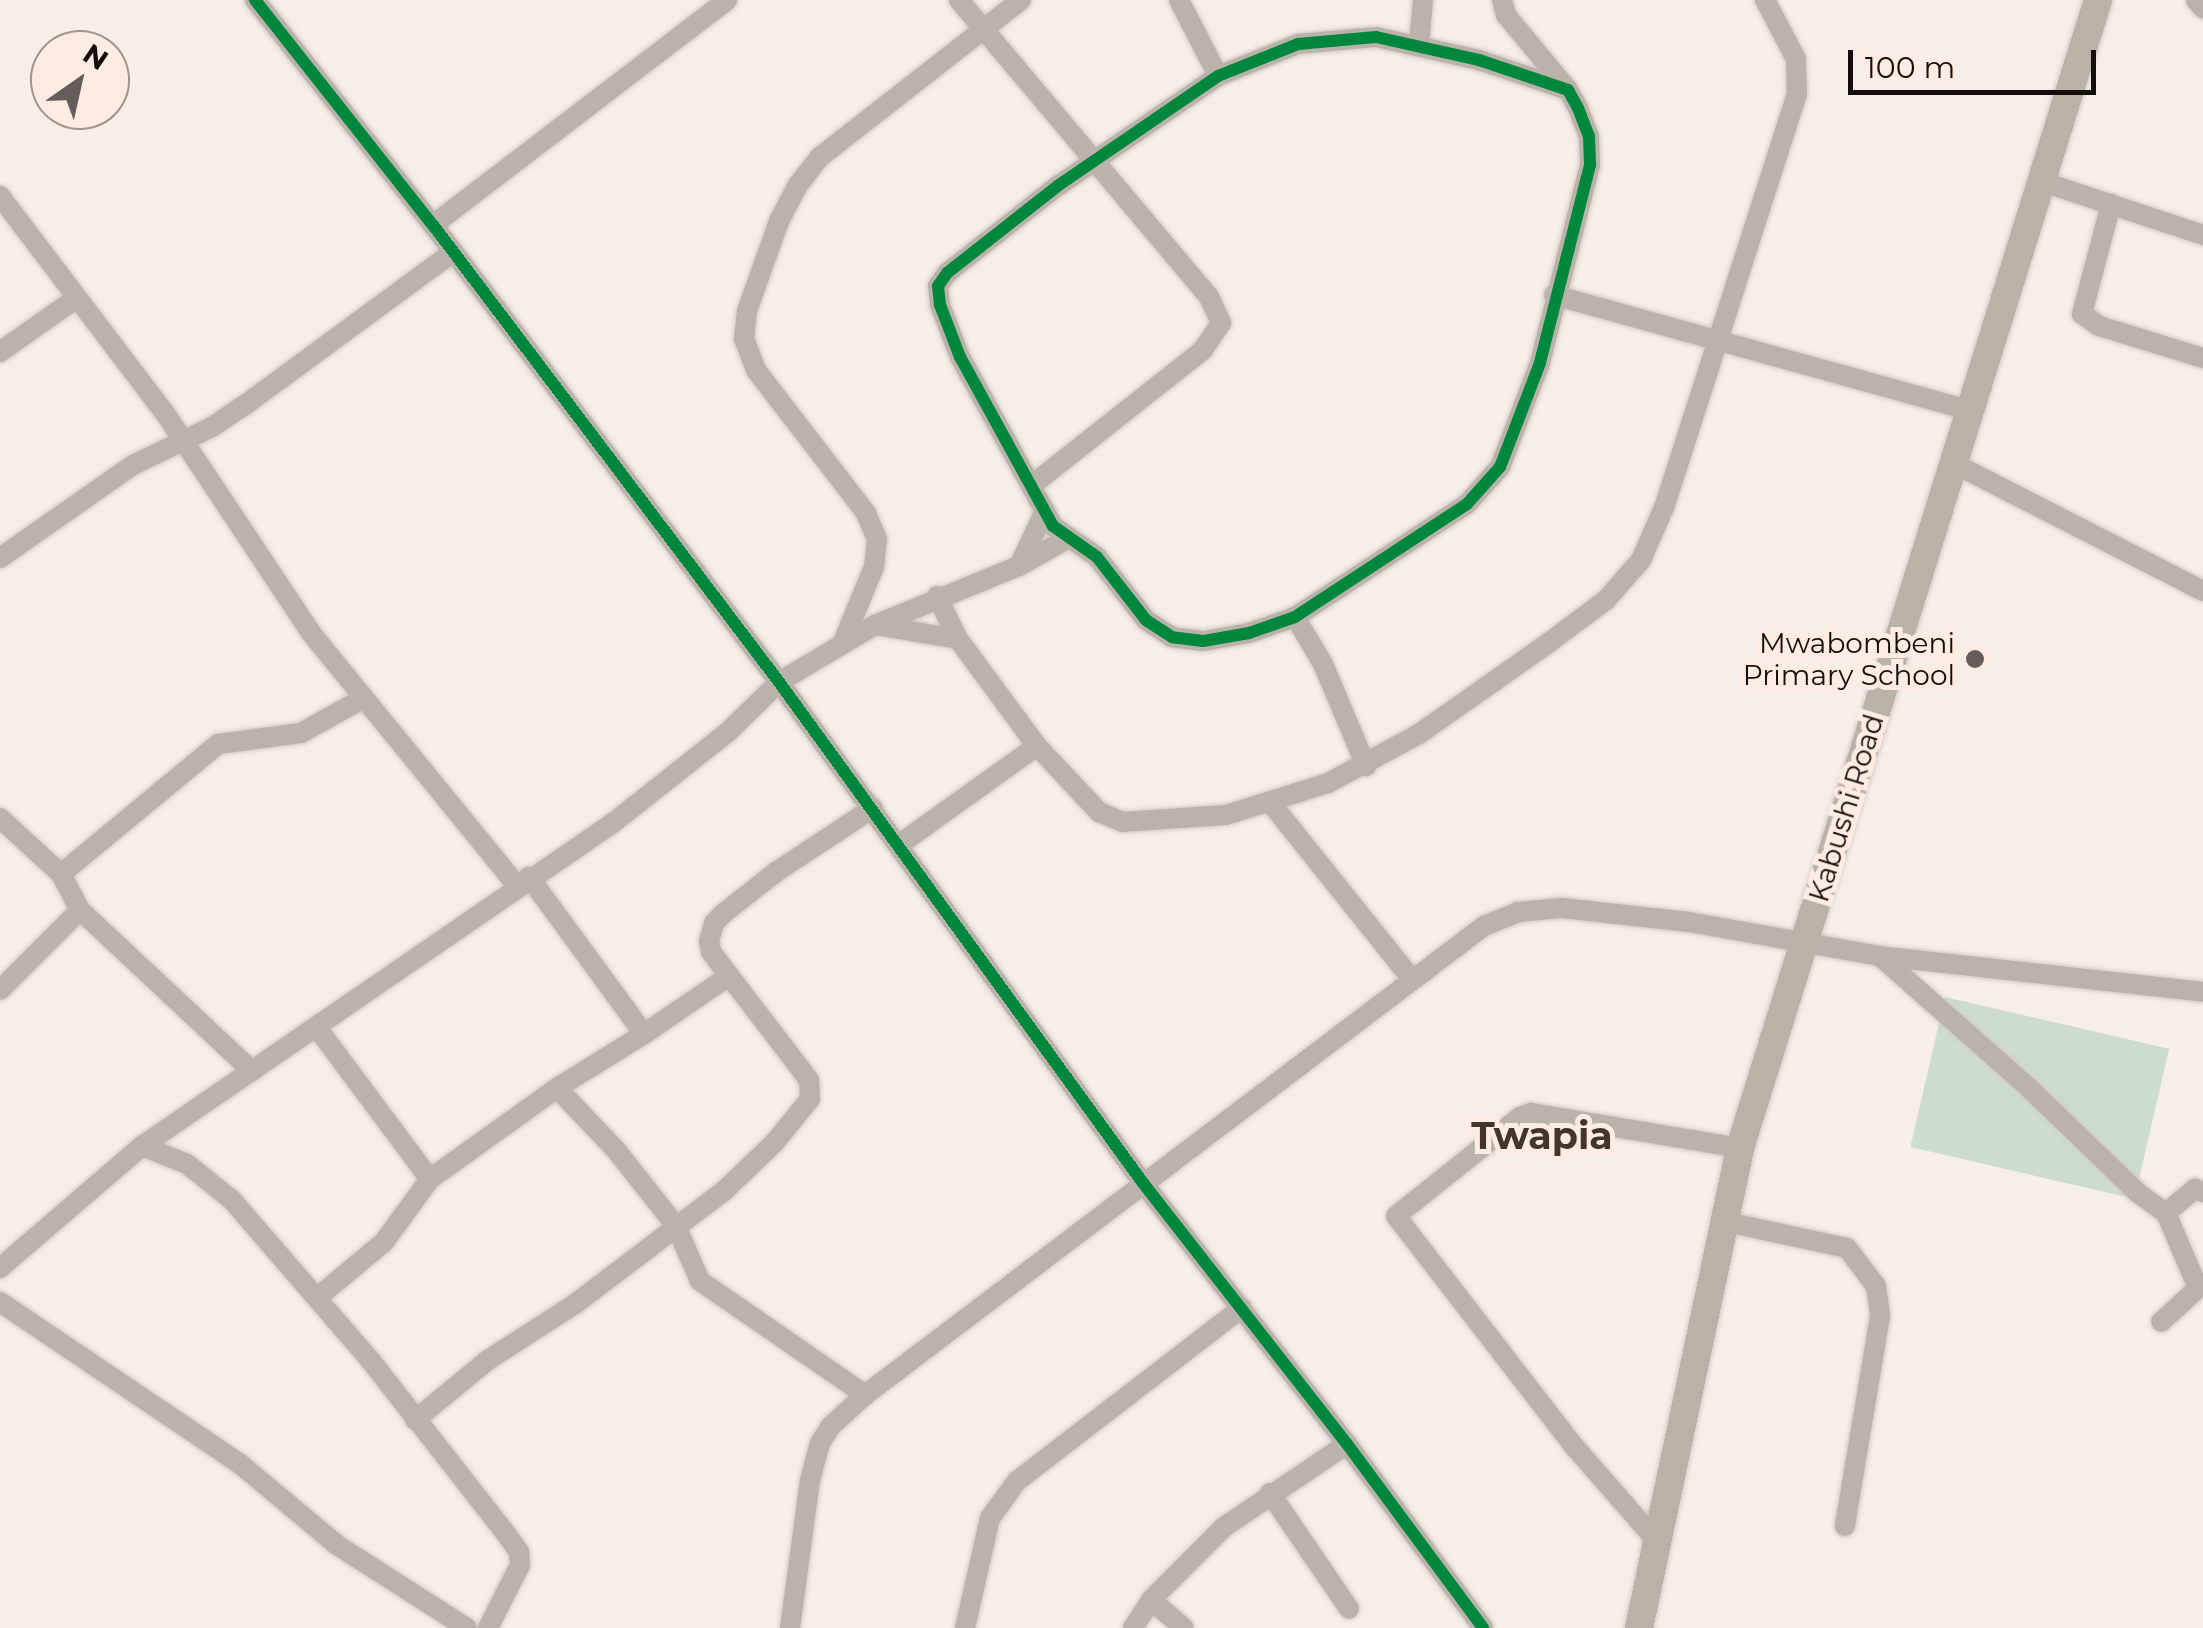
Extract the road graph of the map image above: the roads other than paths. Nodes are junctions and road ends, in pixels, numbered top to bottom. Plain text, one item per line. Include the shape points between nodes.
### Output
1 (959, 0) edge
2 (1021, 0) edge
3 (1179, 0) edge
4 (1422, 0) edge
5 (1502, 0) edge
6 (1765, 0) edge
7 (2098, 0) edge
8 (2196, 0) edge
9 (262, 2) edge
10 (715, 3) edge
11 (2203, 8) edge
12 (982, 28) junction
13 (1419, 44) junction
14 (1218, 76) junction
15 (1568, 90) junction
16 (1094, 159) junction
17 (2040, 180) junction
18 (0, 196) edge
19 (2110, 204) junction
20 (433, 225) junction
21 (2203, 235) edge
22 (452, 253) junction
23 (1554, 295) junction
24 (75, 299) junction
25 (1717, 343) junction
26 (0, 352) edge
27 (2203, 358) edge
28 (1968, 410) junction
29 (183, 442) junction
30 (1953, 463) junction
31 (1032, 485) junction
32 (1045, 512) junction
33 (1067, 539) junction
34 (0, 558) edge
35 (1019, 566) junction
36 (2203, 591) edge
37 (938, 596) junction
38 (1295, 617) junction
39 (875, 625) junction
40 (958, 638) junction
41 (842, 644) junction
42 (779, 682) junction
43 (364, 698) junction
44 (1036, 746) junction
45 (1366, 766) junction
46 (1270, 802) junction
47 (873, 808) junction
48 (0, 818) edge
49 (900, 844) junction
50 (61, 874) junction
51 (523, 882) junction
52 (80, 910) junction
53 (1804, 944) junction
54 (1879, 956) junction
55 (729, 976) junction
56 (1411, 978) junction
57 (0, 990) edge
58 (2203, 992) edge
59 (318, 1029) junction
60 (644, 1034) junction
61 (252, 1071) junction
62 (557, 1088) junction
63 (142, 1146) junction
64 (1740, 1148) junction
65 (430, 1179) junction
66 (1143, 1183) junction
67 (2203, 1192) edge
68 (2166, 1212) junction
69 (1722, 1221) junction
70 (676, 1226) junction
71 (0, 1268) edge
72 (318, 1297) junction
73 (0, 1302) edge
74 (1242, 1308) junction
75 (2160, 1322) dead end
76 (864, 1395) junction
77 (414, 1420) junction
78 (1347, 1444) junction
79 (1270, 1493) junction
80 (1845, 1526) dead end
81 (1655, 1539) junction
82 (1150, 1600) junction
83 (1350, 1609) dead end
84 (467, 1628) edge
85 (488, 1628) edge
86 (790, 1628) edge
87 (965, 1628) edge
88 (1133, 1628) edge
89 (1184, 1628) edge
90 (1482, 1628) edge
91 (1639, 1628) edge

1 - 12 street
2 - 12 street
3 - 14 street
4 - 13 street
5 - 15 street via 1506,14
6 - 25 street via 1796,58 1797,94
7 - 17 main road, Kabushi Road
8 - 11 street
9 - 20 street
10 - 20 street
12 - 16 street
12 - 41 street via 820,157 779,221 747,310 744,340 756,370 866,513 877,539 874,567
13 - 14 street via 1332,38 1260,56
13 - 15 street
14 - 16 street
15 - 23 street via 1592,150
16 - 31 street via 938,286 960,357
16 - 31 street via 1209,297 1220,324 1203,350
17 - 19 street
17 - 28 main road, Kabushi Road
18 - 24 street
19 - 21 street
19 - 27 street via 2082,314 2092,323
20 - 22 street
22 - 29 street via 245,405
22 - 42 street
23 - 25 street
23 - 38 street via 1540,363 1500,466 1467,504
24 - 26 street
24 - 29 street
25 - 28 street
25 - 45 street via 1641,560 1591,611
28 - 30 main road, Kabushi Road
29 - 34 street via 133,465
29 - 43 street via 293,608
30 - 36 street
30 - 53 main road, Kabushi Road
31 - 32 street
32 - 33 street
32 - 35 street
33 - 35 street
33 - 38 street via 1097,557 1146,620 1172,637 1203,641
35 - 37 street
37 - 39 street
37 - 40 street
38 - 45 street
39 - 40 street
39 - 41 street
40 - 44 street
41 - 42 street
42 - 47 street
42 - 51 street via 613,823
43 - 50 street via 301,732 218,744
43 - 51 street
44 - 46 street via 1099,812 1122,822 1226,815
44 - 49 street
45 - 46 street
46 - 56 street
47 - 49 street
47 - 55 street via 714,923 712,952
48 - 50 street
49 - 66 street
50 - 52 street
51 - 59 street
51 - 60 street
52 - 57 street
52 - 61 street
53 - 54 street
53 - 56 street via 1562,908 1518,912 1484,926
53 - 64 main road, Kabushi Road
54 - 58 street
54 - 68 street
55 - 60 street
55 - 70 street via 812,1090 810,1100 725,1190
56 - 66 street
59 - 61 street
59 - 65 street
60 - 62 street
61 - 63 street
62 - 65 street
62 - 70 street
63 - 71 street
63 - 72 street via 207,1177
64 - 69 main road, Kabushi Road
64 - 81 street via 1531,1114 1396,1216 1573,1445
65 - 72 street via 384,1242
66 - 74 street
66 - 76 street
67 - 68 street via 2194,1190
68 - 75 street via 2198,1288
69 - 80 street via 1847,1248 1876,1286 1880,1316
69 - 81 main road, Kabushi Road
70 - 76 street via 700,1282
70 - 77 street
72 - 77 street
73 - 84 street via 238,1463 337,1545
74 - 78 street
74 - 87 street via 1017,1481 990,1518
76 - 86 street via 820,1443
77 - 85 street via 519,1552 518,1576
78 - 79 street
78 - 90 street
79 - 82 street via 1196,1552
79 - 83 street
81 - 91 main road, Kabushi Road
82 - 88 street
82 - 89 street

